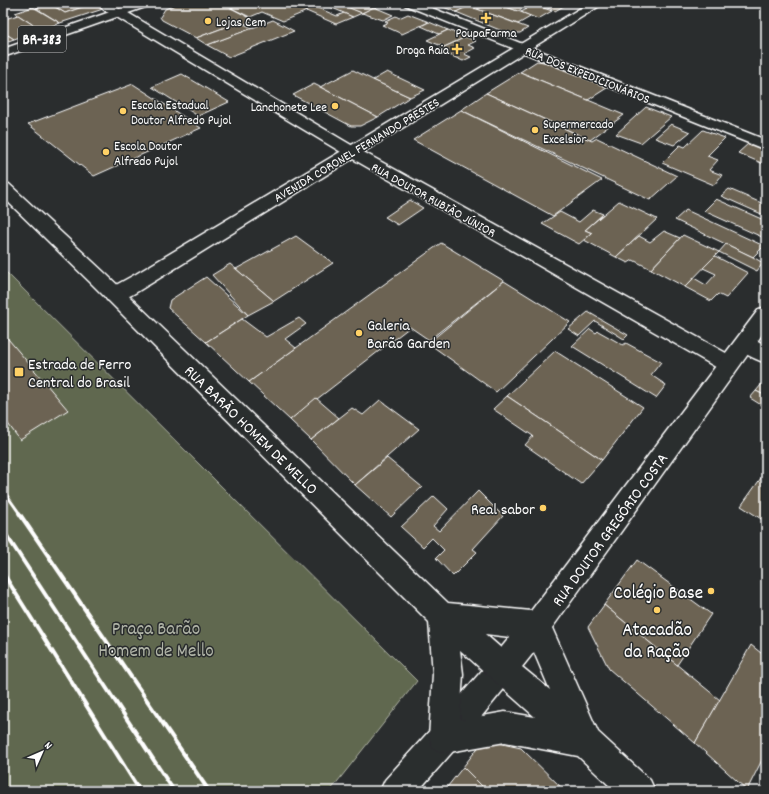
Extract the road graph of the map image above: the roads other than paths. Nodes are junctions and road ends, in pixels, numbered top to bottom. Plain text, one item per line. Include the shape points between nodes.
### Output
1 (103, 3) edge
2 (147, 3) edge
3 (409, 3) edge
4 (597, 3) edge
5 (119, 12) junction
6 (522, 47) junction
7 (3, 52) edge
8 (766, 145) edge
9 (352, 152) junction
10 (3, 188) edge
11 (114, 295) junction
12 (766, 314) edge
13 (745, 343) junction
14 (766, 355) edge
15 (728, 364) junction
16 (442, 616) junction
17 (537, 626) junction
18 (502, 669) junction
19 (444, 738) junction
20 (586, 742) junction
21 (396, 791) edge
22 (639, 791) edge

1 - 5 main road, RUA DOUTOR RUBIÃO JÚNIOR
2 - 5 main road, BR-383
3 - 6 main road, RUA DOS EXPEDICIONÁRIOS
4 - 6 main road, AVENIDA CORONEL FERNANDO PRESTES
5 - 7 main road, BR-383
5 - 9 main road, RUA DOUTOR RUBIÃO JÚNIOR
6 - 8 main road, RUA DOS EXPEDICIONÁRIOS
6 - 9 main road, AVENIDA CORONEL FERNANDO PRESTES
9 - 11 main road, AVENIDA CORONEL FERNANDO PRESTES
9 - 15 main road, RUA DOUTOR RUBIÃO JÚNIOR
10 - 11 main road, RUA BARÃO HOMEM DE MELLO
11 - 16 main road, RUA BARÃO HOMEM DE MELLO
12 - 13 main road, RUA DOUTOR GREGÓRIO COSTA
13 - 14 main road
13 - 15 main road, RUA DOUTOR GREGÓRIO COSTA
15 - 17 main road, RUA DOUTOR GREGÓRIO COSTA
16 - 17 main road
16 - 18 main road, RUA BARÃO HOMEM DE MELLO
16 - 19 main road via 448,674
17 - 18 main road, RUA DOUTOR GREGÓRIO COSTA
17 - 20 main road
18 - 19 main road, RUA DOUTOR GREGÓRIO COSTA
18 - 20 main road, RUA BARÃO HOMEM DE MELLO
19 - 20 main road via 505,727
19 - 21 main road, RUA DOUTOR GREGÓRIO COSTA
20 - 22 main road, RUA BARÃO HOMEM DE MELLO

